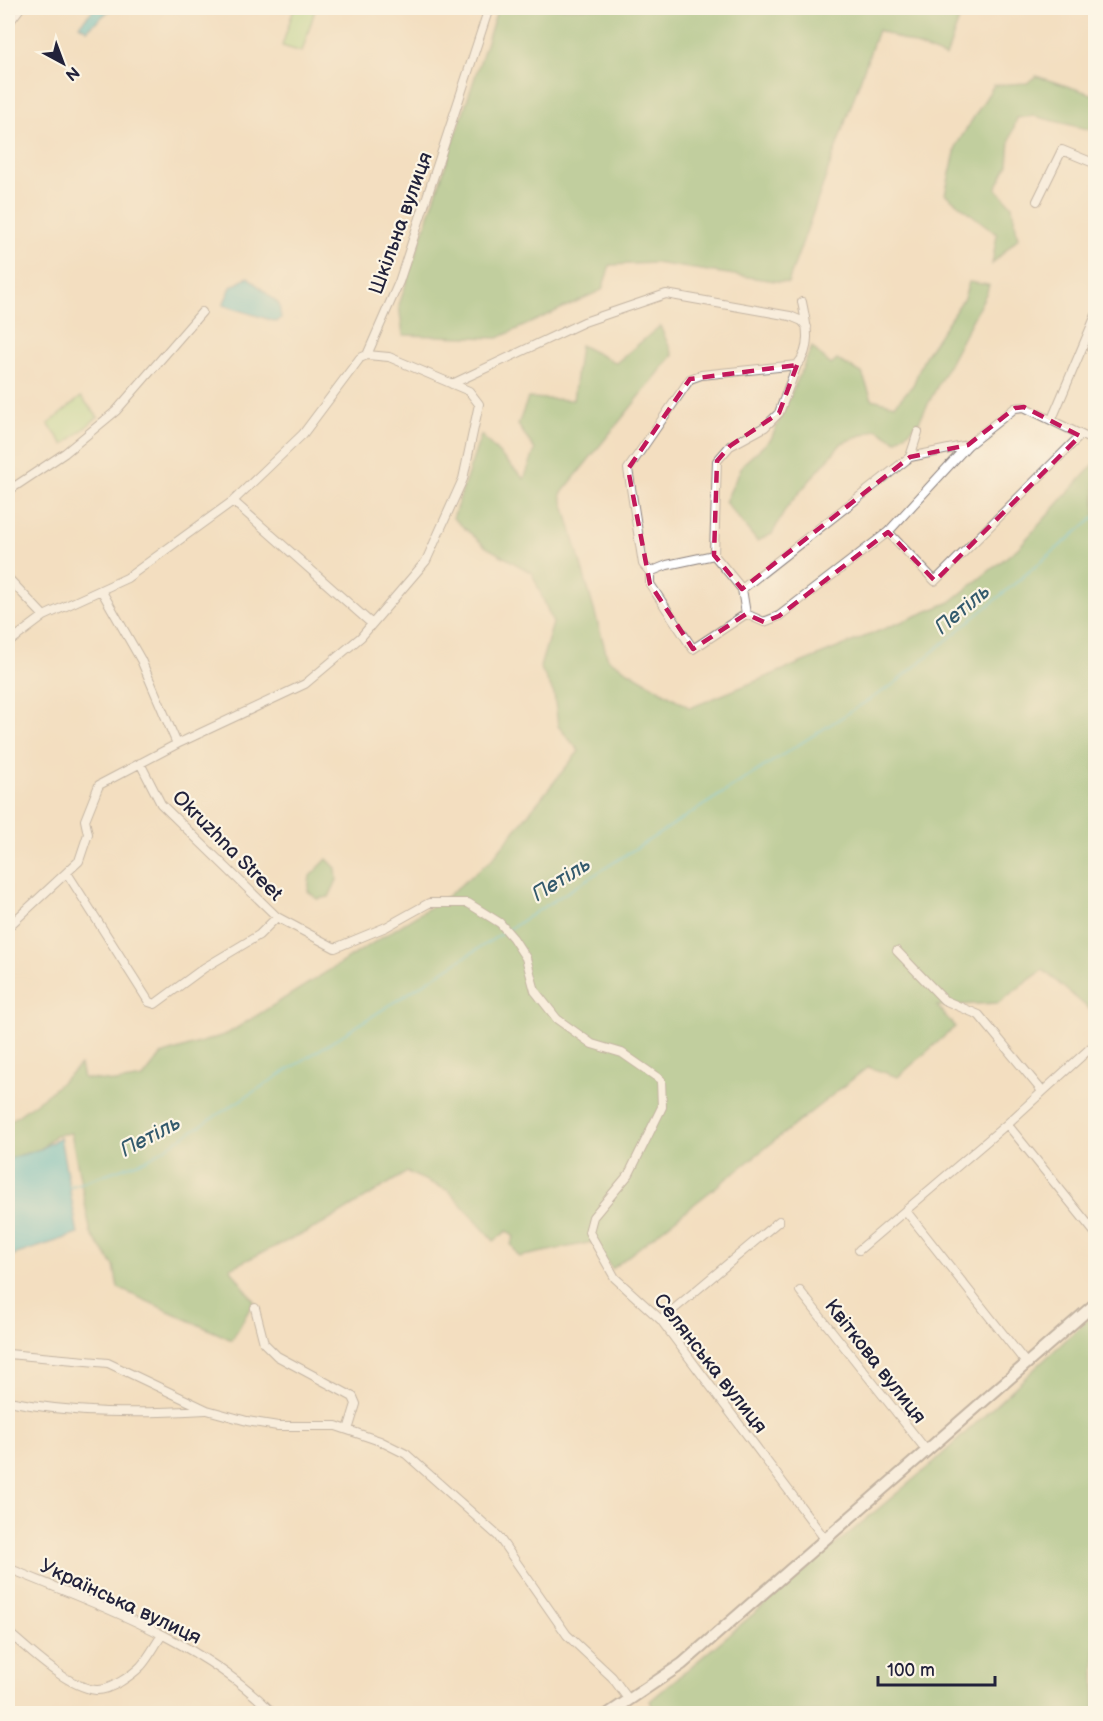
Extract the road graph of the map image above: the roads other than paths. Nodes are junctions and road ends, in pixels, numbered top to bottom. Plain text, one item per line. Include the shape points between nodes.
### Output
1 (20, 8) edge
2 (489, 8) edge
3 (8, 24) edge
4 (1095, 164) edge
5 (1037, 201) dead end
6 (802, 302) dead end
7 (202, 312) dead end
8 (1095, 315) edge
9 (808, 328) junction
10 (367, 355) junction
11 (797, 365) junction
12 (452, 384) junction
13 (1052, 419) junction
14 (918, 432) dead end
15 (1080, 436) junction
16 (1095, 442) edge
17 (968, 445) junction
18 (910, 457) junction
19 (8, 491) edge
20 (232, 501) junction
21 (888, 532) junction
22 (714, 555) junction
23 (650, 572) junction
24 (8, 578) edge
25 (742, 589) junction
26 (101, 590) junction
27 (747, 614) junction
28 (45, 616) junction
29 (372, 624) junction
30 (8, 643) edge
31 (177, 744) junction
32 (140, 763) junction
33 (67, 873) junction
34 (277, 917) junction
35 (8, 927) edge
36 (897, 951) dead end
37 (1095, 1042) edge
38 (661, 1080) joint
39 (1042, 1091) junction
40 (1007, 1124) junction
41 (906, 1211) junction
42 (779, 1221) dead end
43 (1095, 1234) edge
44 (859, 1250) dead end
45 (800, 1291) dead end
46 (1095, 1303) edge
47 (255, 1308) dead end
48 (661, 1320) junction
49 (8, 1354) edge
50 (1026, 1364) junction
51 (8, 1401) edge
52 (207, 1410) junction
53 (348, 1430) junction
54 (927, 1451) junction
55 (825, 1539) junction
56 (8, 1568) edge
57 (8, 1632) edge
58 (162, 1635) junction
59 (629, 1700) junction
60 (274, 1713) edge
61 (608, 1713) edge

1 - 3 street
2 - 10 street, Шкільна вулиця via 399,282
4 - 5 street via 1062,150
6 - 9 street
7 - 19 street via 116,411 65,453
8 - 13 street
9 - 11 street via 803,358
9 - 12 street via 790,316 666,294 584,322
10 - 12 street via 389,357
10 - 20 street, Шкільна вулиця via 360,358 303,434
11 - 22 street via 779,413 765,427 730,446 717,461
11 - 23 street via 701,375 683,386 628,469 643,564
12 - 29 street via 469,391 479,405 463,479 426,561
13 - 15 street
13 - 17 street via 1024,407 1015,408
14 - 18 street
15 - 16 street
15 - 21 street via 934,581
17 - 18 street
17 - 21 street
18 - 25 street
20 - 26 street, Шкільна вулиця via 127,578
20 - 29 street
21 - 27 street via 779,616 764,622
22 - 23 street
22 - 25 street
23 - 27 street via 650,584 693,649
24 - 28 street
25 - 27 street
26 - 28 street, Шкільна вулиця
26 - 31 street via 141,660
28 - 30 street, Шкільна вулиця
29 - 31 street via 305,684
31 - 32 street
32 - 33 street via 99,785 85,820 85,848
32 - 34 street, Okruzhna Street via 161,804
33 - 34 street, Okruzhna Street via 149,1002 155,1004 259,935
33 - 35 street
34 - 38 street, Okruzhna Street via 335,948 386,927 429,903 468,903 500,923 513,938 526,958 535,991 557,1019 592,1044 622,1053
36 - 39 street via 944,1000 979,1015
37 - 39 street
38 - 48 street, Селянська вулиця via 662,1107 629,1174 593,1217 589,1232 615,1278
39 - 40 street
40 - 41 street
40 - 43 street
41 - 44 street
41 - 50 street
42 - 48 street
45 - 54 street, Квіткова вулиця
46 - 50 street
47 - 53 street via 264,1343 277,1356 353,1397 356,1404
48 - 55 street, Селянська вулиця
49 - 52 street via 108,1363
50 - 54 street
51 - 52 street via 79,1412 144,1414
52 - 53 street via 278,1426 336,1426
53 - 59 street via 406,1454 498,1536 567,1635 612,1677
54 - 55 street
55 - 59 street via 682,1664
56 - 58 street, Українська вулиця
57 - 58 street via 76,1683 98,1690 117,1683 141,1666
58 - 60 street, Українська вулиця via 221,1669
59 - 61 street

